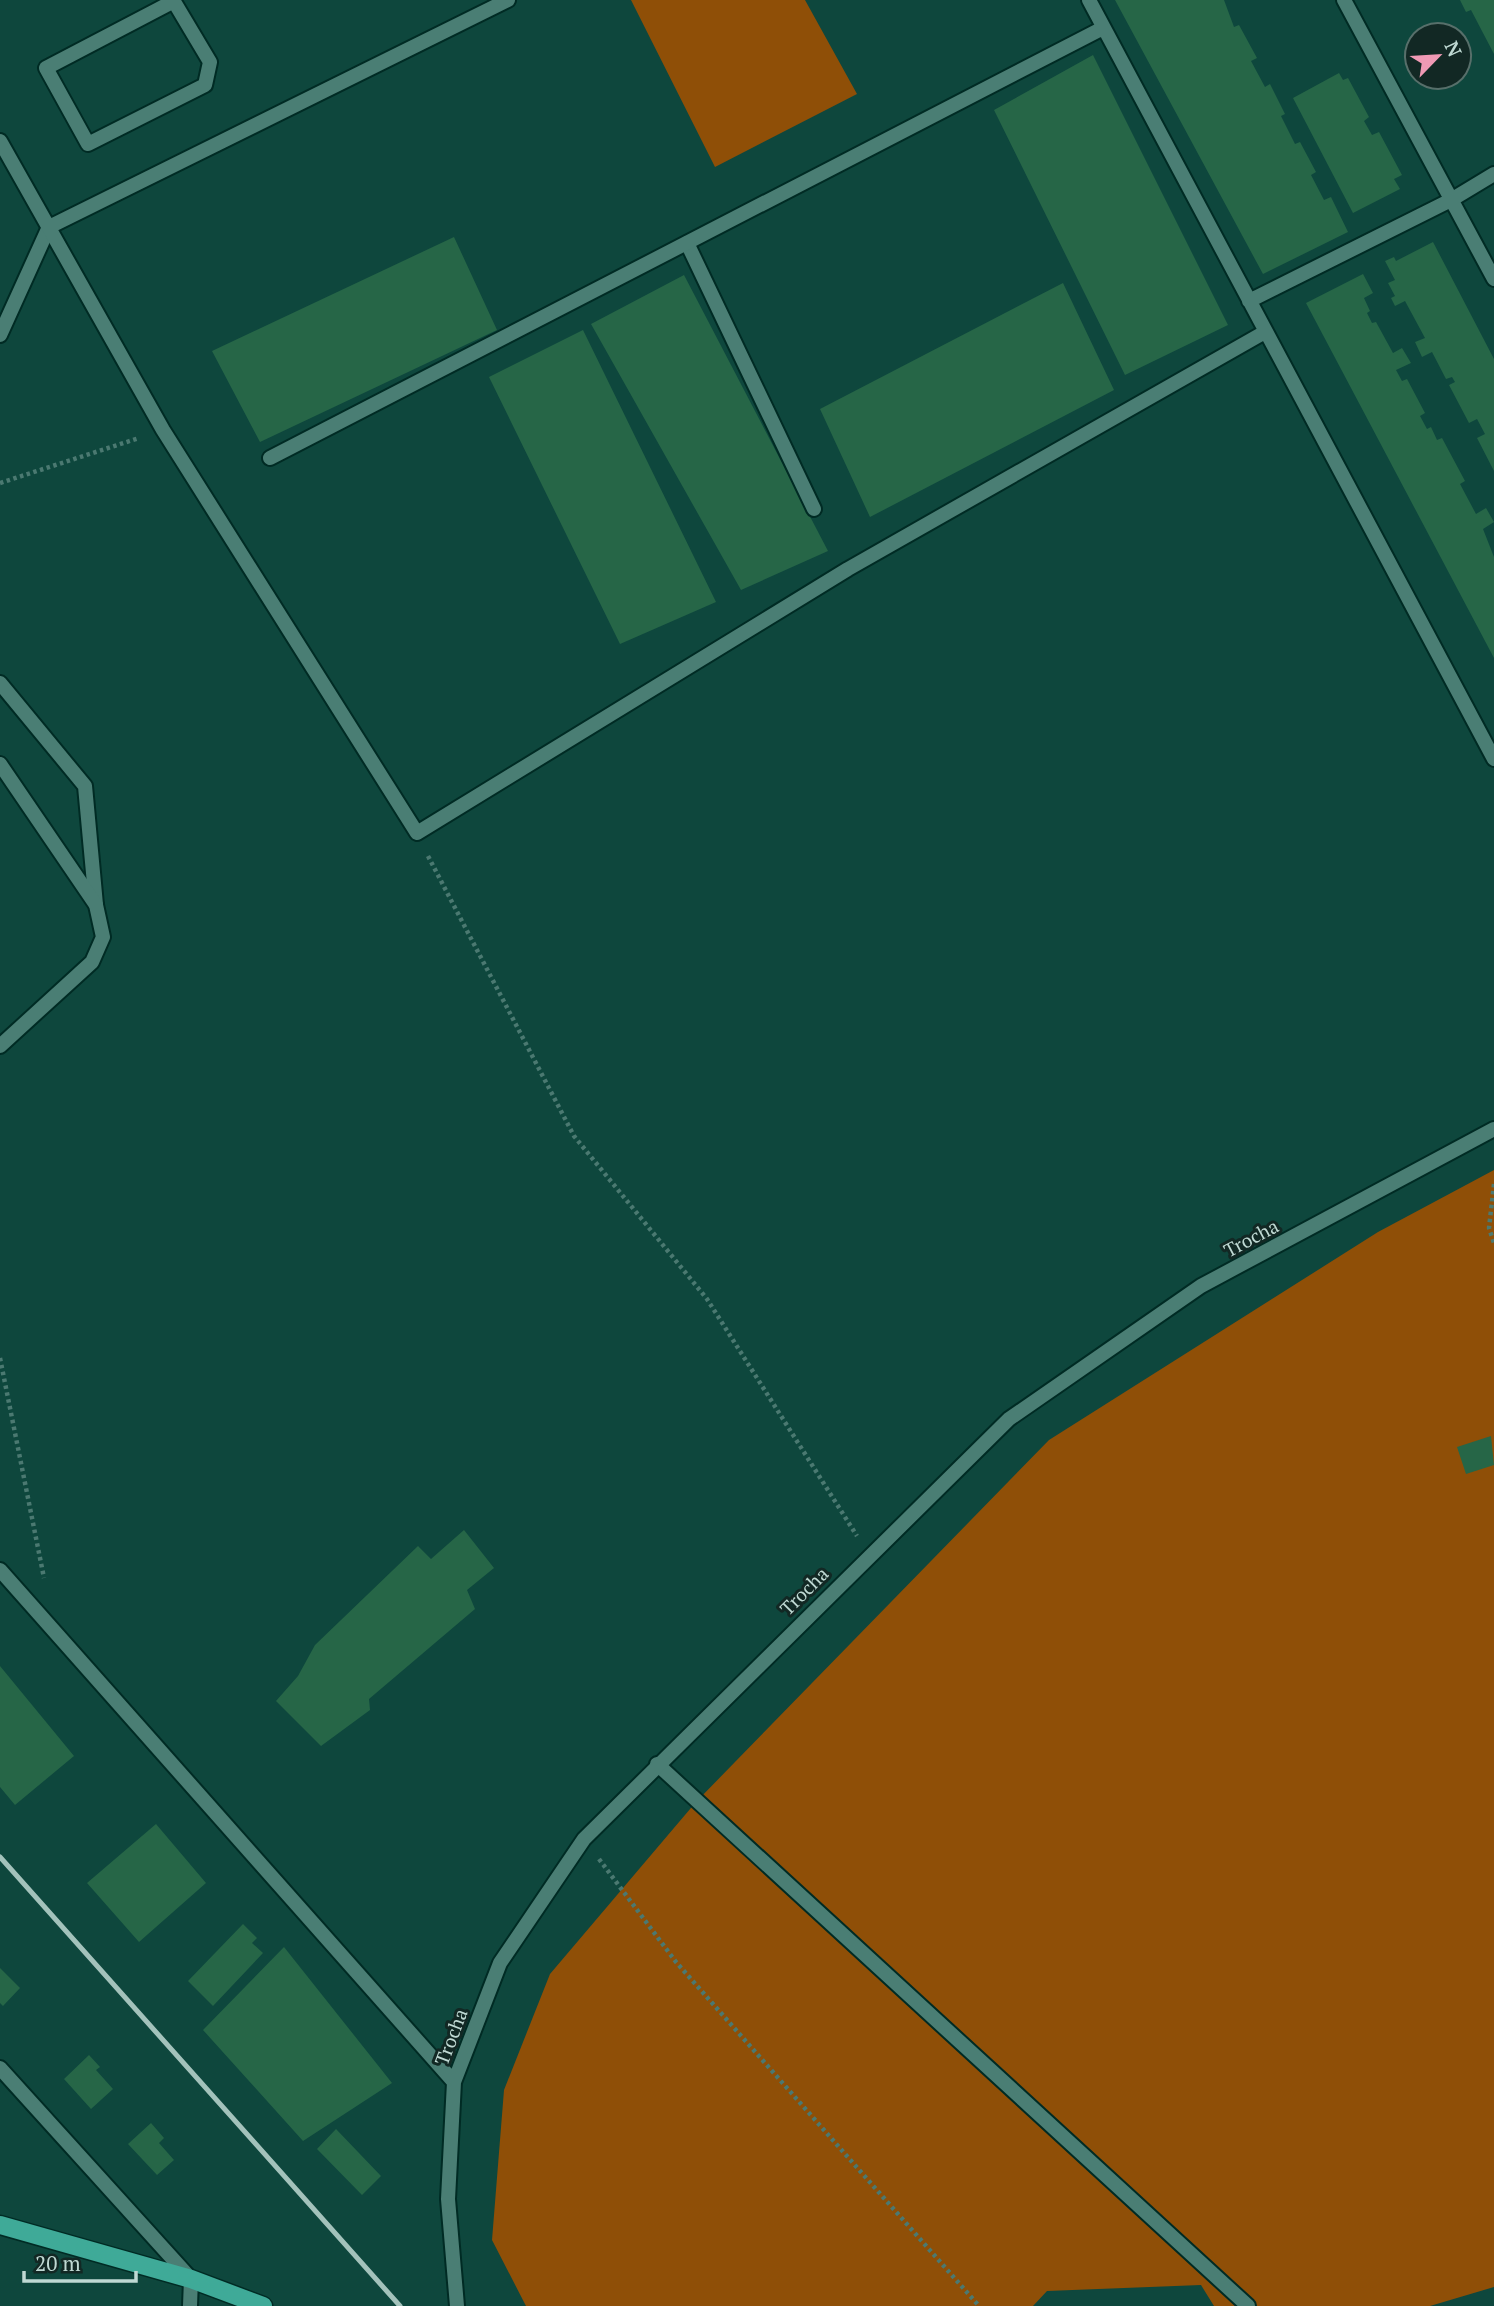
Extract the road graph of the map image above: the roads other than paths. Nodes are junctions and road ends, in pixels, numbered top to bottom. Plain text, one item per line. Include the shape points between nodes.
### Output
1 (508, 0) edge
2 (1088, 0) edge
3 (1344, 0) edge
4 (174, 1) edge
5 (1103, 28) junction
6 (0, 141) edge
7 (1494, 174) edge
8 (1451, 200) junction
9 (49, 227) junction
10 (687, 243) junction
11 (1494, 279) edge
12 (1249, 301) junction
13 (1265, 332) junction
14 (0, 335) edge
15 (271, 458) dead end
16 (814, 509) dead end
17 (0, 683) edge
18 (1494, 759) edge
19 (0, 764) edge
20 (96, 905) junction
21 (0, 1046) edge
22 (1494, 1129) edge
23 (0, 1570) edge
24 (657, 1764) junction
25 (0, 2068) edge
26 (454, 2082) junction
27 (0, 2225) edge
28 (191, 2279) junction
29 (190, 2306) edge
30 (263, 2306) edge
31 (457, 2306) edge
32 (1248, 2306) edge

1 - 9 street
2 - 5 street
3 - 8 street
4 - 4 street via 46,68 88,144 205,85 210,62
5 - 10 street
5 - 12 street
6 - 9 street
7 - 8 street
8 - 11 street
8 - 12 street
9 - 13 street via 163,430 417,833 848,569
9 - 14 street
10 - 15 street
10 - 16 street
12 - 13 street
13 - 18 street
17 - 20 street via 85,786
19 - 20 street
20 - 21 street via 103,937 92,962
22 - 24 street, Trocha via 1201,1286 1009,1419
23 - 26 street
24 - 26 street, Trocha via 584,1839 500,1963
24 - 32 street
25 - 28 street
26 - 31 street, Trocha via 448,2200
27 - 28 main road
28 - 29 street
28 - 30 main road

